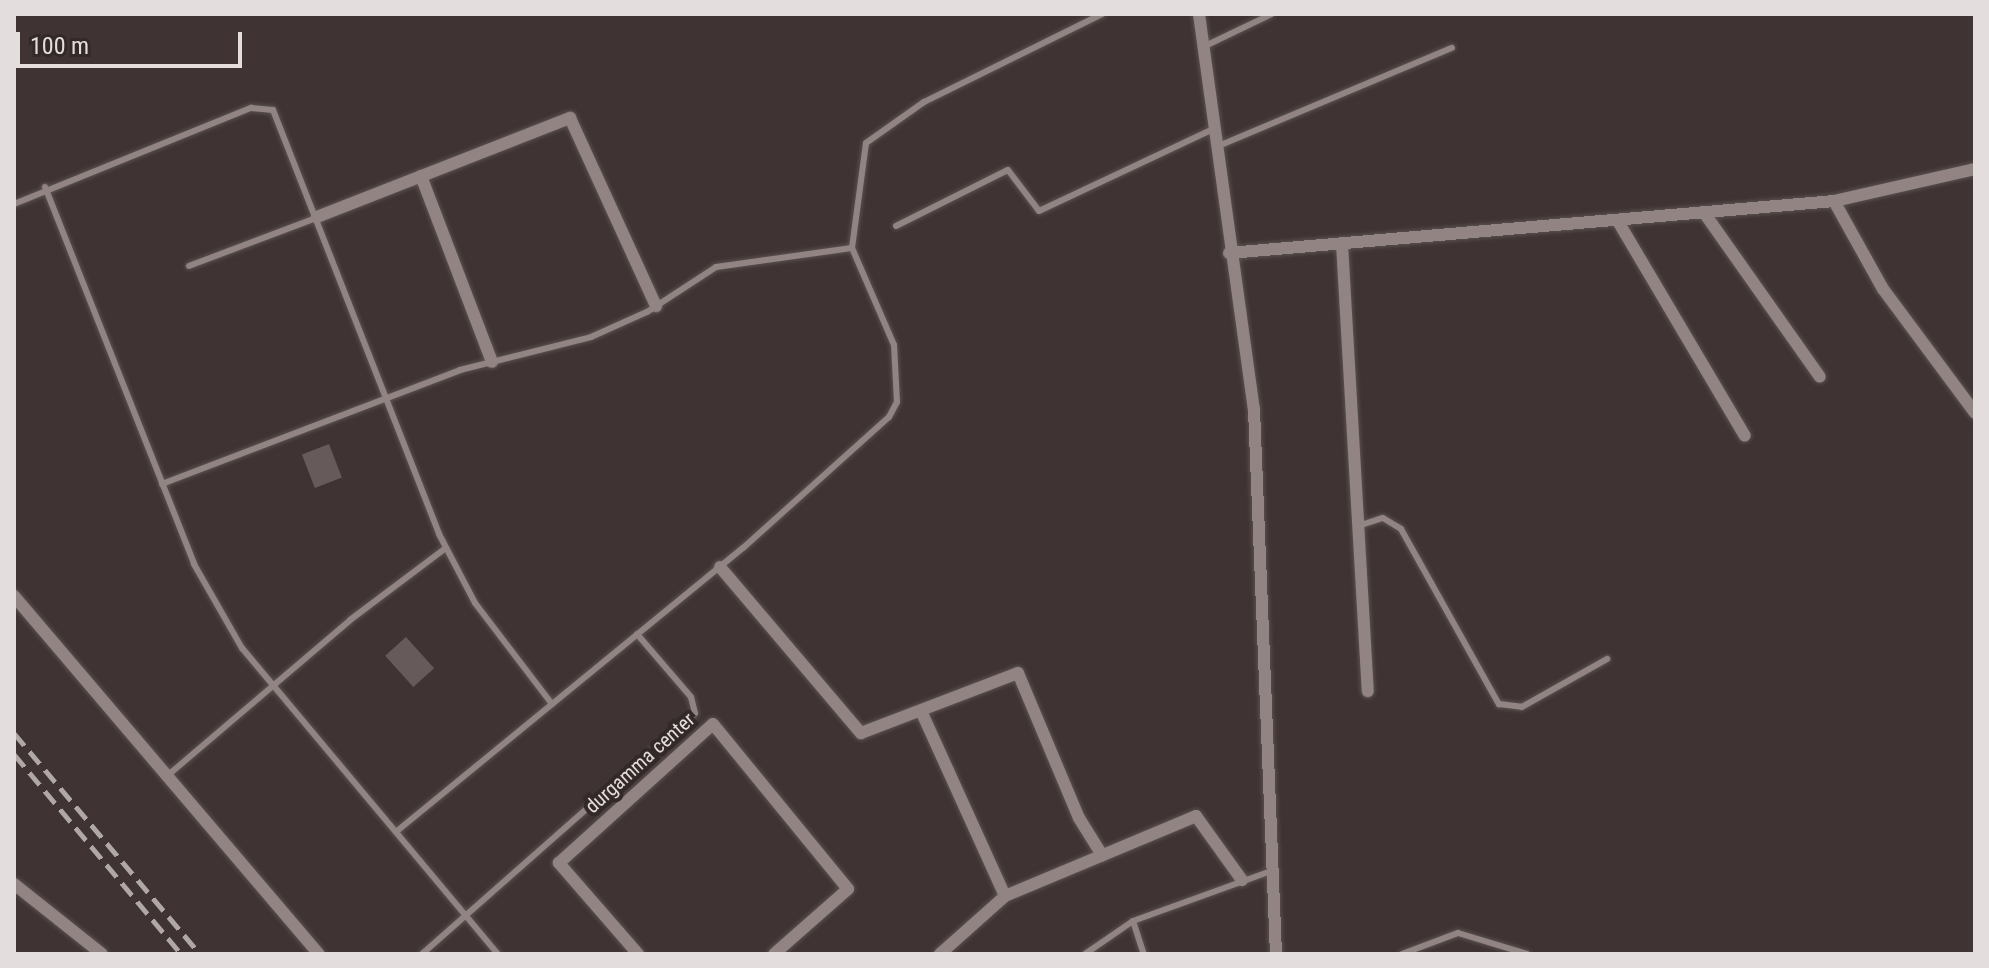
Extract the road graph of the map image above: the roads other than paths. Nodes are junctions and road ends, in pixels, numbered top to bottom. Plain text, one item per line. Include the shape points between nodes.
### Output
1 (1102, 14) edge
2 (1199, 14) edge
3 (1272, 14) edge
4 (1203, 47) junction
5 (1452, 48) dead end
6 (1213, 129) junction
7 (1216, 147) junction
8 (1975, 169) edge
9 (421, 176) junction
10 (45, 187) junction
11 (1834, 201) junction
12 (14, 204) edge
13 (1705, 214) junction
14 (317, 217) junction
15 (1619, 223) junction
16 (896, 226) dead end
17 (1342, 244) junction
18 (852, 248) junction
19 (1229, 253) junction
20 (189, 266) dead end
21 (656, 306) junction
22 (492, 362) junction
23 (1820, 377) dead end
24 (388, 396) junction
25 (1975, 413) edge
26 (1745, 436) dead end
27 (162, 484) junction
28 (1354, 527) junction
29 (446, 548) junction
30 (720, 567) junction
31 (14, 596) edge
32 (637, 634) junction
33 (1607, 659) dead end
34 (272, 684) junction
35 (1368, 691) dead end
36 (552, 704) junction
37 (922, 713) junction
38 (167, 776) junction
39 (397, 831) junction
40 (1102, 855) junction
41 (1268, 872) junction
42 (1242, 880) junction
43 (14, 884) edge
44 (1005, 896) junction
45 (467, 915) junction
46 (1133, 921) junction
47 (102, 954) edge
48 (319, 954) edge
49 (422, 954) edge
50 (498, 954) edge
51 (638, 954) edge
52 (774, 954) edge
53 (940, 954) edge
54 (1085, 954) edge
55 (1144, 954) edge
56 (1276, 954) edge
57 (1402, 954) edge
58 (1527, 954) edge

1 - 18 lane via 924,102 866,143
2 - 4 street
3 - 4 lane
4 - 6 street
5 - 7 lane
6 - 7 street
6 - 16 lane via 1039,211 1008,170
7 - 19 street
8 - 11 street
9 - 14 street
9 - 21 street via 570,118
9 - 22 street
10 - 12 lane
10 - 14 lane via 265,105 277,115
10 - 27 lane
11 - 13 street
11 - 25 street via 1883,289
13 - 15 street
13 - 23 street
14 - 20 lane
14 - 24 lane
15 - 17 street
15 - 26 street
17 - 19 street
17 - 28 street
18 - 21 lane via 735,261
18 - 30 lane via 894,345 897,402 889,417
19 - 41 street via 1254,409
21 - 22 lane via 591,337
22 - 24 lane
24 - 27 lane
24 - 29 lane
27 - 34 lane via 194,564 242,648
28 - 33 lane via 1383,518 1401,529 1499,704 1522,707
28 - 35 street
29 - 34 lane
29 - 36 lane via 475,603
30 - 32 lane
30 - 37 street via 861,733
31 - 38 street
32 - 36 lane
32 - 45 lane via 691,697 695,713
34 - 38 lane
34 - 39 lane
36 - 39 lane
37 - 40 street via 1018,673 1079,818
37 - 44 street
38 - 48 street
39 - 45 lane
40 - 42 street via 1196,816
40 - 44 street
41 - 42 lane
41 - 56 street
42 - 46 lane
43 - 47 street
44 - 53 street
45 - 49 lane
45 - 50 lane
46 - 54 lane
46 - 55 lane
51 - 52 street, durgamma center via 559,863 713,724 848,889
57 - 58 lane via 1458,933

